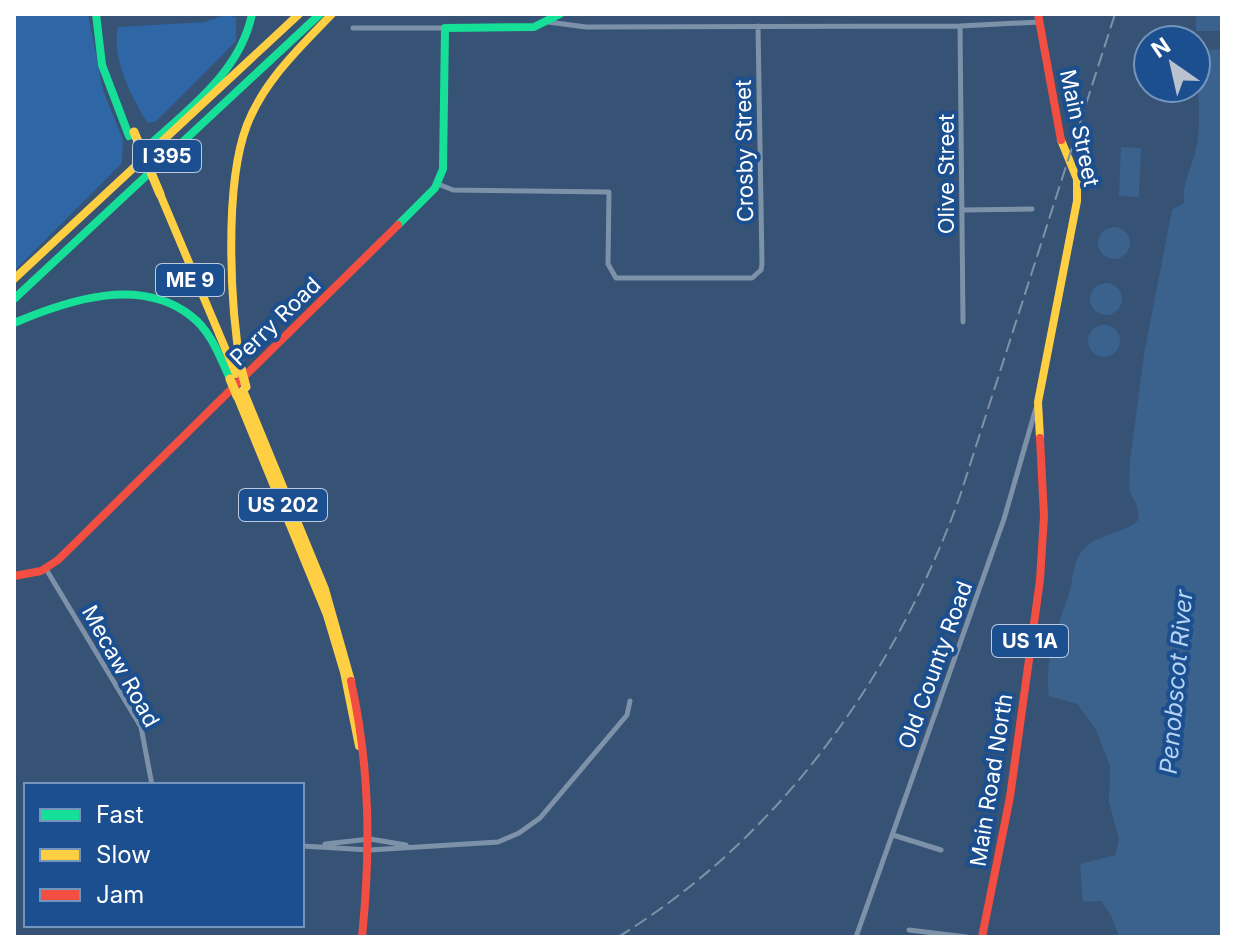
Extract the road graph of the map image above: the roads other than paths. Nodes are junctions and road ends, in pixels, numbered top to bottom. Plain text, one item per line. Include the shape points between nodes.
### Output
1 (98, 14) edge
2 (252, 14) edge
3 (299, 14) edge
4 (320, 14) edge
5 (332, 14) edge
6 (560, 14) edge
7 (1039, 18) edge
8 (548, 22) junction
9 (758, 26) junction
10 (960, 26) junction
11 (353, 28) dead end
12 (445, 28) junction
13 (438, 184) junction
14 (157, 196) junction
15 (98, 201) junction
16 (1032, 209) dead end
17 (962, 210) junction
18 (14, 279) edge
19 (14, 299) edge
20 (963, 322) dead end
21 (14, 323) edge
22 (1047, 343) joint
23 (223, 364) junction
24 (236, 374) junction
25 (242, 391) junction
26 (1038, 402) junction
27 (255, 417) joint
28 (46, 569) junction
29 (14, 576) edge
30 (630, 701) dead end
31 (366, 780) junction
32 (152, 783) edge
33 (893, 835) junction
34 (370, 844) junction
35 (322, 845) junction
36 (304, 846) edge
37 (411, 846) junction
38 (941, 850) dead end
39 (909, 930) dead end
40 (362, 937) edge
41 (856, 937) edge
42 (967, 937) edge
43 (982, 937) edge

1 - 14 main road, bridge via 107,62
2 - 15 main road via 248,37 234,61
3 - 15 main road, I 395
4 - 19 main road, I 395
5 - 24 main road, ME 9 via 266,85 237,148 231,213
6 - 8 main road
7 - 10 street
7 - 22 main road, Main Street / US 1A via 1061,141 1077,179
8 - 9 street via 572,27
8 - 12 main road via 530,28
9 - 10 street
9 - 13 street, Crosby Street via 762,264 757,275 622,280 608,264 609,192 453,190
10 - 17 street, Olive Street
11 - 12 street
12 - 13 main road via 444,163
13 - 28 main road, Perry Road
14 - 23 main road, ME 9
14 - 24 main road
15 - 18 main road, I 395
16 - 17 street
17 - 20 street, Olive Street
21 - 23 main road via 89,299 154,299 195,319
22 - 26 main road, Main Road North / US 1A
23 - 24 main road, US 202
24 - 25 main road, US 202, bridge
24 - 25 main road, ME 9, bridge
25 - 27 main road, ME 9
25 - 31 main road, US 202 via 331,624
26 - 33 street, Old County Road via 1004,519
26 - 43 main road, Main Road North / US 1A via 1044,516 1040,580 1010,797
27 - 31 main road, US 202 via 339,626 360,708
28 - 29 main road
28 - 32 street, Mecaw Road via 141,727
30 - 37 street via 627,715 540,818 519,833 493,844
31 - 34 main road, US 202
33 - 38 street
33 - 41 street, Old County Road
34 - 35 street
34 - 35 street
34 - 37 street
34 - 37 street
34 - 40 main road, US 202
35 - 36 street
39 - 42 street

